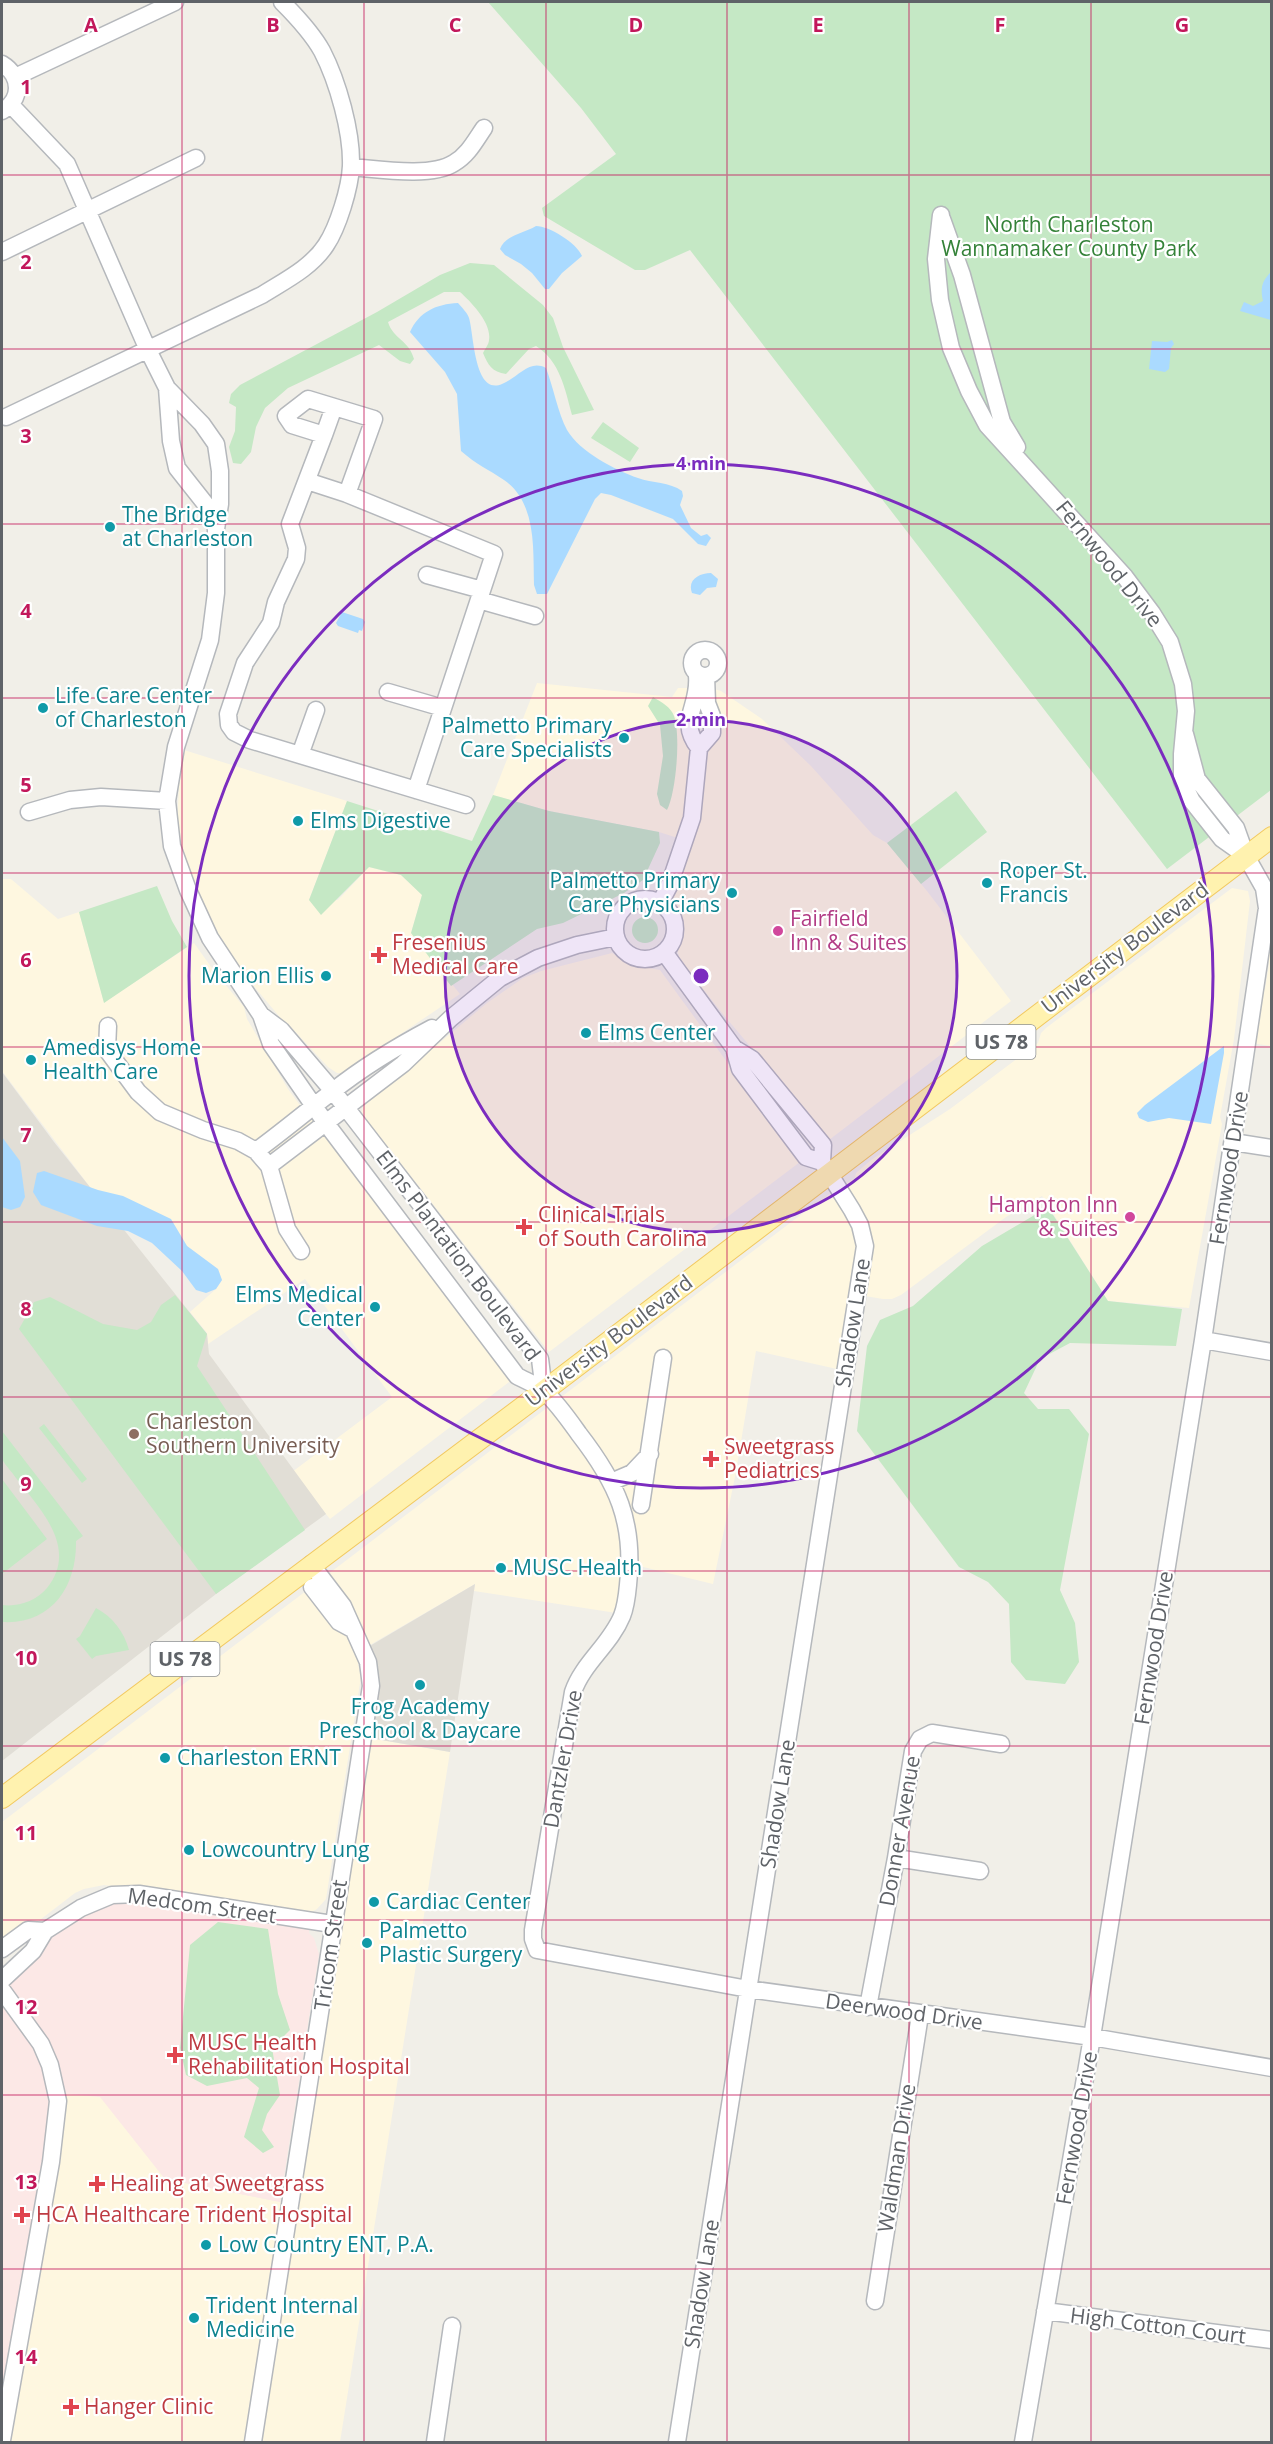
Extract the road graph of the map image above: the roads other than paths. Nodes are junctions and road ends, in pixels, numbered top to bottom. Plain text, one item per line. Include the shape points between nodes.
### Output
1 (175, 2) edge
2 (282, 2) edge
3 (2, 64) edge
4 (15, 76) junction
5 (6, 108) edge
6 (484, 128) dead end
7 (196, 158) dead end
8 (351, 167) junction
9 (88, 212) junction
10 (2, 252) edge
11 (148, 350) junction
12 (167, 388) junction
13 (334, 407) junction
14 (3, 420) edge
15 (324, 435) junction
16 (1031, 471) junction
17 (307, 481) junction
18 (347, 494) junction
19 (216, 529) junction
20 (427, 575) dead end
21 (480, 595) junction
22 (535, 616) dead end
23 (388, 692) dead end
24 (443, 708) junction
25 (316, 710) dead end
26 (699, 748) junction
27 (300, 755) junction
28 (416, 790) junction
29 (167, 801) junction
30 (466, 805) dead end
31 (29, 812) dead end
32 (1272, 837) edge
33 (1246, 856) junction
34 (660, 903) junction
35 (616, 937) junction
36 (664, 952) junction
37 (261, 1015) junction
38 (451, 1018) junction
39 (108, 1026) dead end
40 (333, 1091) junction
41 (315, 1107) junction
42 (346, 1109) junction
43 (325, 1122) junction
44 (1233, 1142) junction
45 (1272, 1148) edge
46 (256, 1151) junction
47 (269, 1166) junction
48 (826, 1167) junction
49 (301, 1251) dead end
50 (1203, 1340) junction
51 (1272, 1352) edge
52 (663, 1358) dead end
53 (544, 1390) junction
54 (650, 1454) junction
55 (611, 1482) junction
56 (642, 1505) dead end
57 (312, 1564) junction
58 (312, 1587) dead end
59 (352, 1629) junction
60 (1001, 1744) dead end
61 (2, 1798) edge
62 (896, 1858) junction
63 (980, 1871) dead end
64 (332, 1924) junction
65 (45, 1930) junction
66 (2, 1948) edge
67 (537, 1950) joint
68 (2, 1980) edge
69 (748, 1989) junction
70 (2, 1990) edge
71 (868, 2007) junction
72 (920, 2015) junction
73 (1092, 2037) junction
74 (1272, 2068) edge
75 (875, 2301) dead end
76 (1045, 2311) junction
77 (452, 2326) dead end
78 (1272, 2340) edge
79 (2, 2440) edge
80 (253, 2442) edge
81 (435, 2442) edge
82 (677, 2442) edge
83 (1023, 2442) edge

1 - 4 street
2 - 8 street via 322,51 349,136
3 - 4 street
4 - 5 street via 16,96
5 - 9 street, Elms Plantation Boulevard via 67,164
6 - 8 street via 467,153 452,165 417,171
7 - 9 street
8 - 11 street via 341,211 326,245 301,271 262,295
9 - 10 street
9 - 11 street, Elms Plantation Boulevard
11 - 12 street, Elms Plantation Boulevard
11 - 14 street
12 - 19 street, Elms Plantation Boulevard via 177,468 207,506
12 - 19 street, Elms Plantation Boulevard via 216,444 220,504
13 - 15 street
13 - 15 street via 308,399 285,416 292,425
13 - 18 street via 374,419
15 - 17 street
16 - 16 street via 1002,422 962,275 941,215 936,259 951,348 987,425
16 - 33 street, Fernwood Drive via 1125,577 1170,642 1183,684 1186,711 1182,781 1192,801 1222,839
17 - 18 street
17 - 27 street via 290,524 296,559 271,623 245,663 228,714 234,732
18 - 21 street via 494,554
19 - 29 street, Elms Plantation Boulevard via 216,593 210,640 176,747
20 - 21 street
21 - 22 street
21 - 24 street
23 - 24 street
24 - 28 street
25 - 27 street
26 - 26 street via 712,733 702,675 688,721 692,739
26 - 34 street via 692,818
27 - 28 street
28 - 30 street
29 - 31 street via 100,797 70,800
29 - 37 street, Elms Plantation Boulevard via 172,846 188,890 210,938
32 - 33 main road, University Boulevard / US 78
33 - 44 street, Fernwood Drive via 1264,888 1267,908
33 - 48 main road, University Boulevard / US 78
34 - 35 street via 642,899 625,906 615,921
34 - 36 street via 675,926
35 - 36 street via 621,948 637,958 656,957
35 - 38 street via 538,958 500,978
36 - 48 street via 734,1047 740,1069 806,1157
37 - 40 street, Elms Plantation Boulevard via 281,1030
37 - 41 street, Elms Plantation Boulevard via 271,1044
38 - 40 street via 402,1044
38 - 42 street via 404,1064
39 - 46 street via 107,1050 138,1092 160,1112
40 - 41 street
40 - 42 street, Elms Plantation Boulevard
41 - 43 street, Elms Plantation Boulevard
41 - 46 street
42 - 43 street
42 - 53 street, Elms Plantation Boulevard via 540,1359
43 - 47 street
43 - 53 street, Elms Plantation Boulevard via 518,1376
44 - 45 street
44 - 50 street, Fernwood Drive
46 - 47 street
47 - 49 street via 287,1229
48 - 53 main road, University Boulevard / US 78
48 - 69 street, Shadow Lane via 860,1226 864,1259
50 - 51 street
50 - 73 street, Fernwood Drive
52 - 54 street
53 - 55 street, Dantzler Drive
53 - 57 main road, University Boulevard / US 78
54 - 55 street via 632,1473
54 - 56 street
55 - 67 street, Dantzler Drive via 624,1512 630,1541 625,1608 615,1630 578,1678 573,1692 533,1930
57 - 59 street, Tricom Street via 343,1606
57 - 61 main road, University Boulevard / US 78
58 - 59 street, Tricom Street via 339,1622
59 - 64 street, Tricom Street via 368,1662 371,1686
60 - 62 street, Donner Avenue via 932,1733 920,1738 910,1761
62 - 63 street
62 - 71 street, Donner Avenue
64 - 65 street, Medcom Street via 139,1894 112,1895
64 - 80 street, Tricom Street
65 - 66 street, Medcom Street via 28,1930
65 - 68 street, Medcom Street via 33,1952
67 - 69 street, Deerwood Drive
69 - 71 street, Deerwood Drive
69 - 82 street, Shadow Lane
70 - 79 street via 41,2044 58,2101 51,2162
71 - 72 street, Deerwood Drive
72 - 73 street, Deerwood Drive
72 - 75 street, Waldman Drive
73 - 74 street, Deerwood Drive
73 - 76 street, Fernwood Drive
76 - 78 street, High Cotton Court
76 - 83 street, Fernwood Drive
77 - 81 street

